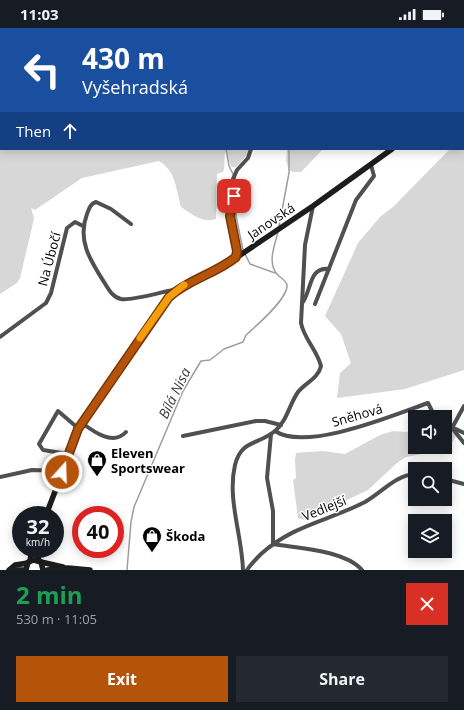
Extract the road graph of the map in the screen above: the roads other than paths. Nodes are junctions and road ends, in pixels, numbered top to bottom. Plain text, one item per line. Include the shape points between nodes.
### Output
1 (251, 150) edge
2 (391, 150) edge
3 (371, 165) junction
4 (313, 206) junction
5 (132, 224) dead end
6 (83, 226) junction
7 (238, 256) junction
8 (329, 269) junction
9 (178, 289) junction
10 (302, 304) junction
11 (315, 304) dead end
12 (0, 337) edge
13 (464, 406) edge
14 (432, 410) edge
15 (281, 425) junction
16 (80, 426) junction
17 (452, 428) junction
18 (126, 432) dead end
19 (273, 432) junction
20 (464, 433) edge
21 (183, 436) dead end
22 (464, 442) edge
23 (68, 454) junction
24 (62, 472) junction
25 (408, 475) edge
26 (0, 478) edge
27 (452, 481) edge
28 (464, 484) edge
29 (49, 506) edge
30 (273, 544) junction
31 (30, 558) edge
32 (39, 558) edge
33 (29, 562) junction
34 (40, 562) junction
35 (68, 568) junction
36 (8, 570) edge
37 (14, 570) edge
38 (26, 570) edge
39 (43, 570) edge
40 (47, 570) edge
41 (90, 570) edge
42 (243, 570) edge
43 (247, 570) edge
44 (362, 570) edge

1 - 7 street, Janovská via 233,179 234,196 230,211
2 - 3 street, Janovská
3 - 4 street, Janovská
3 - 8 street via 374,176 356,200
4 - 7 street, Janovská
4 - 10 street via 305,244
5 - 6 street via 96,202 90,206
6 - 9 street via 84,245 88,257 116,297 129,299
6 - 12 street, Na Úbočí via 74,222 68,228 44,306
7 - 9 street, Janovská via 217,270
8 - 10 street via 323,268 315,273
8 - 11 street
9 - 16 street, Janovská via 169,297
10 - 15 street via 303,331 319,357 321,366 316,378 303,386 297,394
13 - 17 street
14 - 19 street, Sněhová via 428,403 356,428 327,434 297,437
15 - 19 street
15 - 21 street via 256,421
16 - 18 street via 109,438 121,437
16 - 23 street, Janovská
16 - 23 street via 58,411 39,444 43,450
17 - 20 street
17 - 22 street
19 - 30 street via 267,478 273,511
19 - 42 street via 246,445 235,464 232,488
23 - 24 street, Janovská
24 - 26 street via 32,470
24 - 29 street, Janovská
25 - 30 street, Vedlejší via 364,502 289,533
27 - 28 street
30 - 43 street, Vedlejší
30 - 44 street via 322,552 358,565
31 - 33 street
32 - 34 street
33 - 34 street
33 - 36 street
33 - 38 street
34 - 35 street
34 - 39 street
35 - 40 street
35 - 41 street
37 - 38 street

